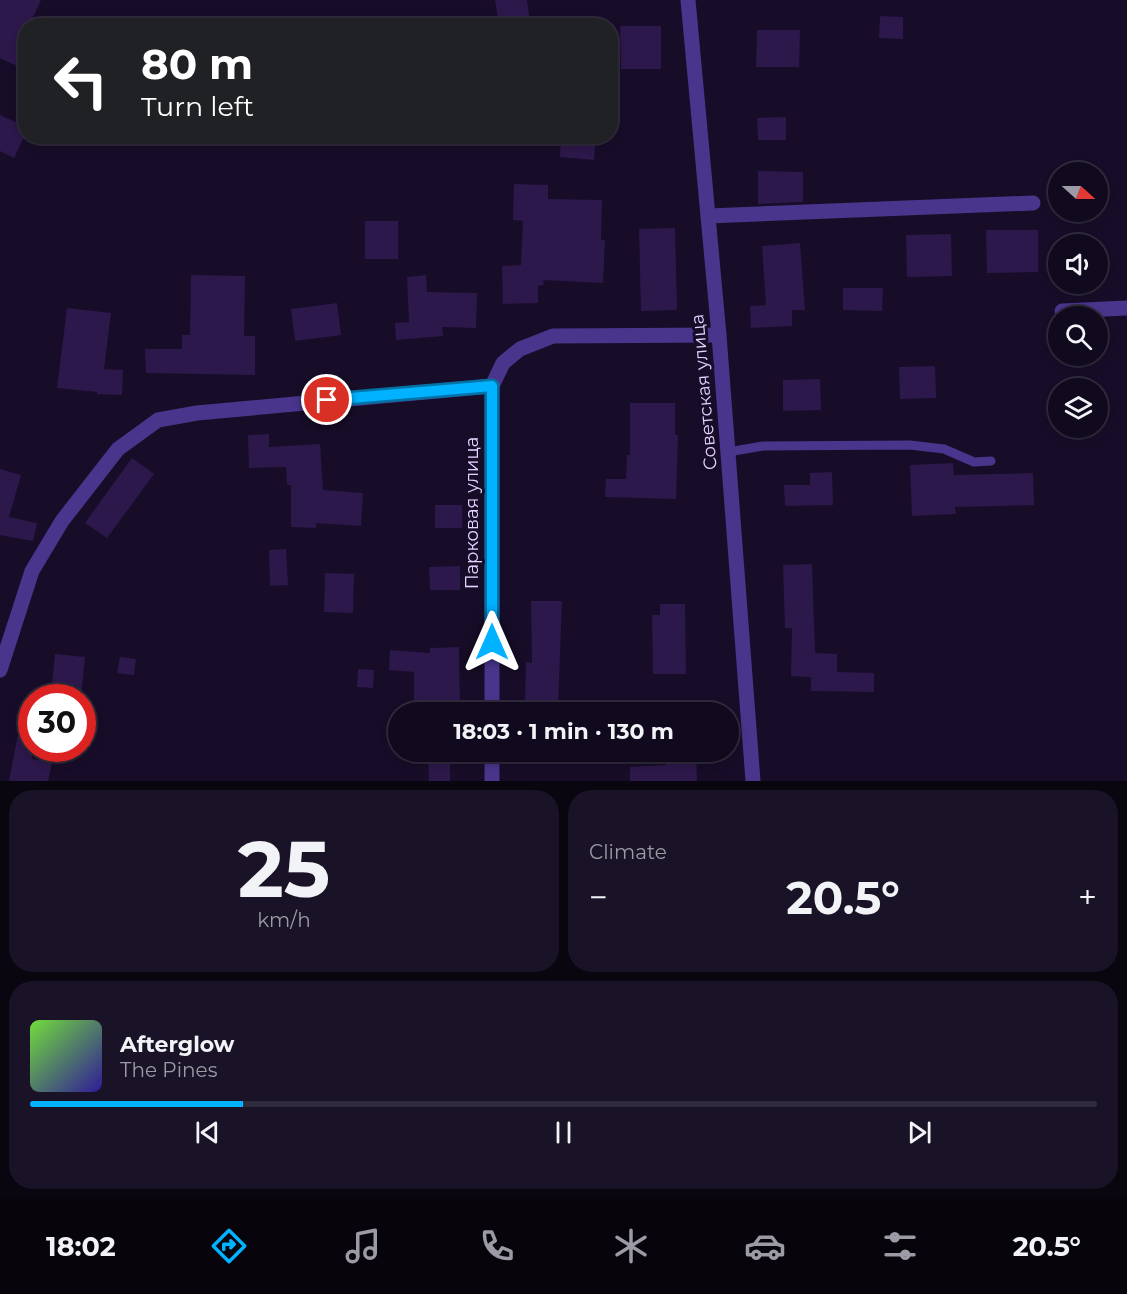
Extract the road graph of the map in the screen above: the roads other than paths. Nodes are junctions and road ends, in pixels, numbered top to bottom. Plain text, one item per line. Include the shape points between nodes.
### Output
1 (688, 0) edge
2 (1033, 203) dead end
3 (708, 216) junction
4 (1127, 308) edge
5 (1108, 309) edge
6 (719, 335) junction
7 (492, 386) junction
8 (728, 452) junction
9 (991, 461) dead end
10 (0, 670) edge
11 (492, 702) edge
12 (492, 762) edge
13 (492, 781) edge
14 (753, 781) edge

1 - 3 street, Советская улица
2 - 3 street
3 - 6 street, Советская улица
4 - 5 street
6 - 7 street via 554,336 520,349 502,363
6 - 8 street, Советская улица
7 - 10 street via 197,413 158,420 118,449 62,521 32,572
7 - 11 street, Парковая улица
8 - 9 lane via 763,446 910,446 944,449 974,462
8 - 14 street, Советская улица
12 - 13 street

